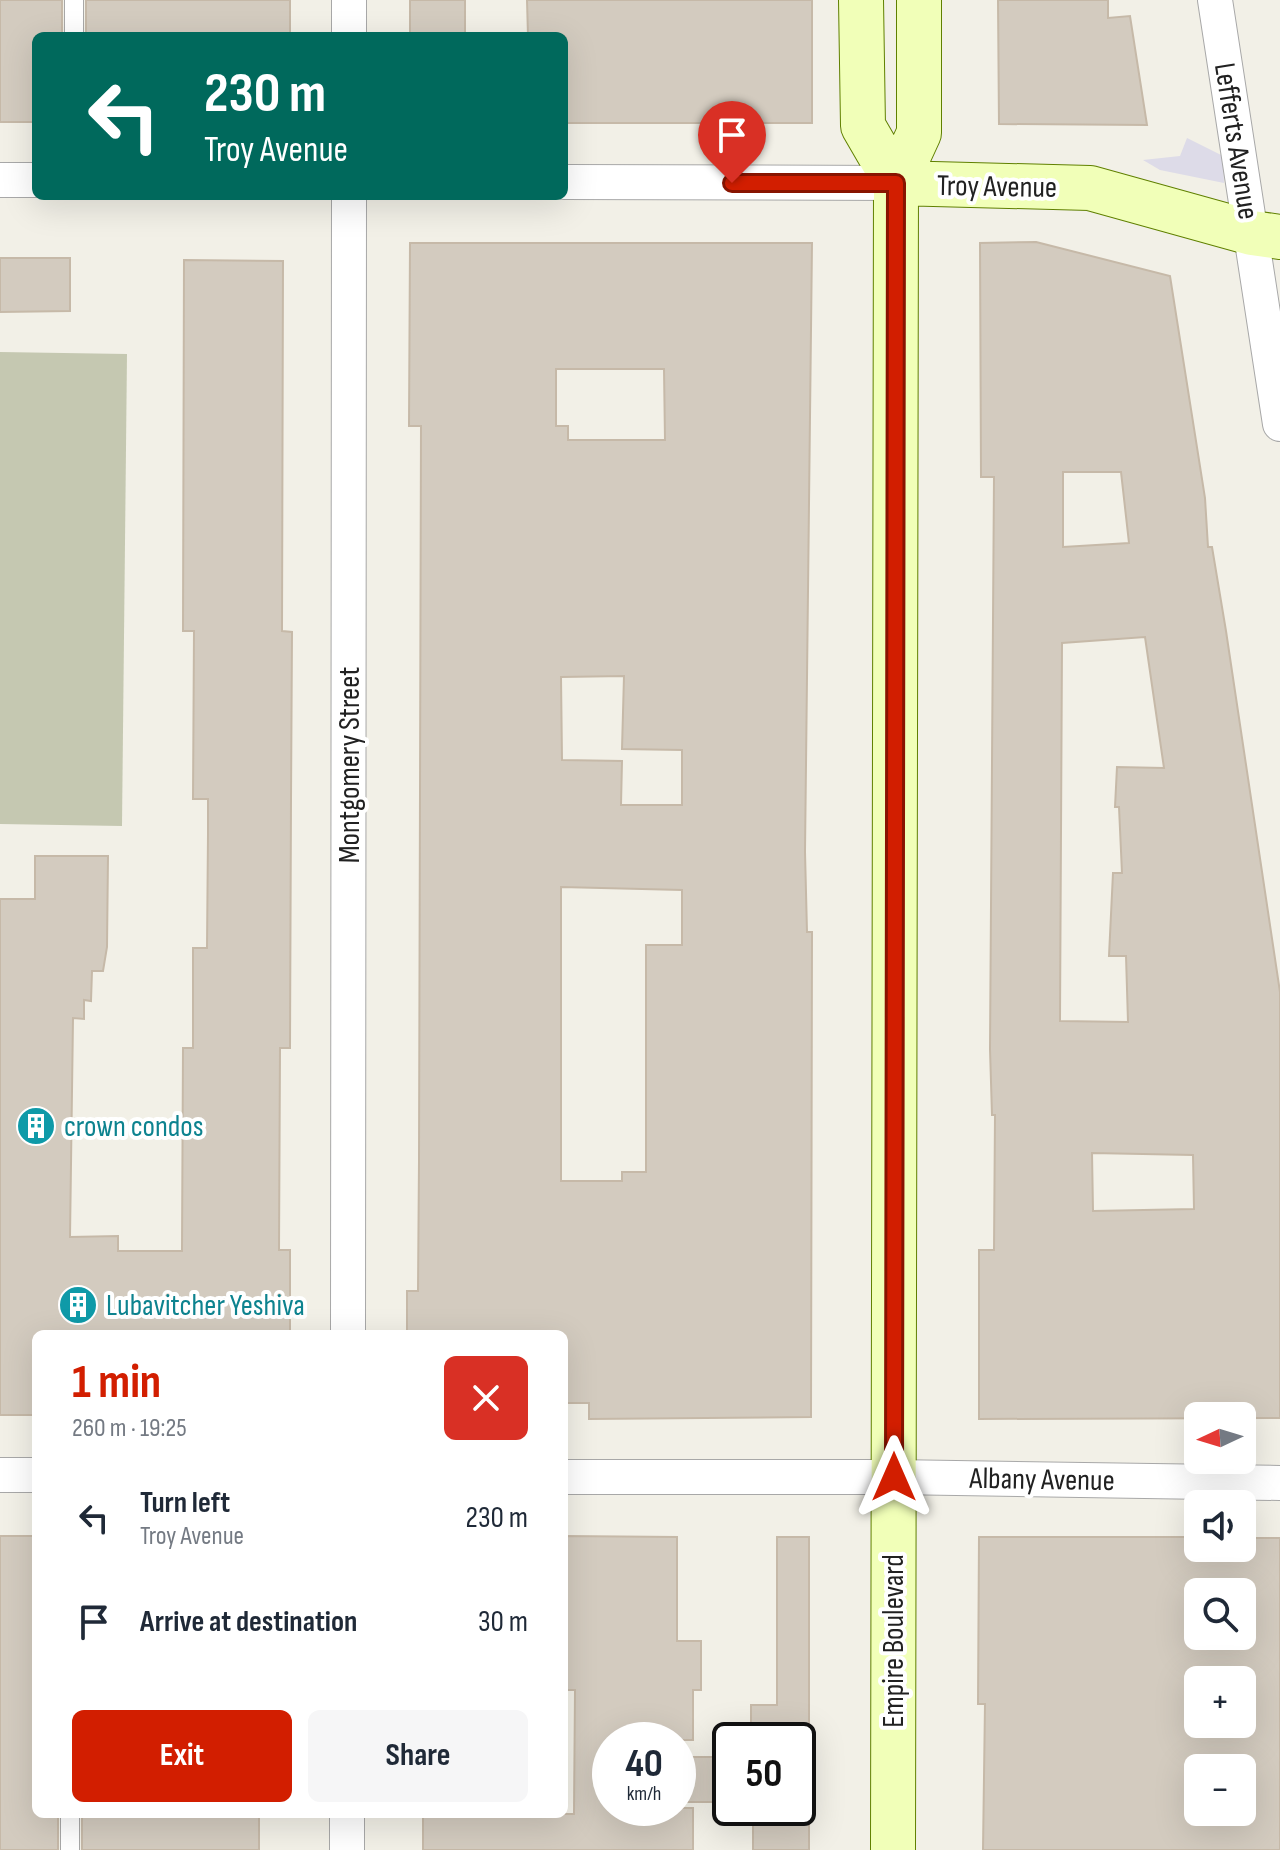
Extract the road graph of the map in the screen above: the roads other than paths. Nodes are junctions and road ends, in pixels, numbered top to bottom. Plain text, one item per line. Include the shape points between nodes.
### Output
1 (74, 0) edge
2 (349, 0) edge
3 (861, 0) edge
4 (919, 0) edge
5 (1215, 0) edge
6 (74, 32) edge
7 (349, 32) edge
8 (0, 180) edge
9 (32, 180) edge
10 (568, 182) edge
11 (896, 183) junction
12 (349, 200) edge
13 (1266, 235) edge
14 (1280, 424) edge
15 (348, 1330) edge
16 (0, 1475) edge
17 (32, 1475) edge
18 (568, 1477) edge
19 (894, 1477) junction
20 (1280, 1483) edge
21 (70, 1818) edge
22 (347, 1818) edge
23 (70, 1850) edge
24 (347, 1850) edge
25 (893, 1850) edge

1 - 6 lane
2 - 7 street
3 - 11 main road via 863,126
4 - 11 main road, Empire Boulevard via 919,133
5 - 13 street, Lefferts Avenue
8 - 9 street
10 - 11 street, Troy Avenue
11 - 13 main road, Troy Avenue via 1090,188
11 - 19 main road, Empire Boulevard
12 - 15 street, Montgomery Street
13 - 14 street, Lefferts Avenue
16 - 17 street
18 - 19 street, Albany Avenue
19 - 20 street, Albany Avenue
19 - 25 main road, Empire Boulevard
21 - 23 lane
22 - 24 street

